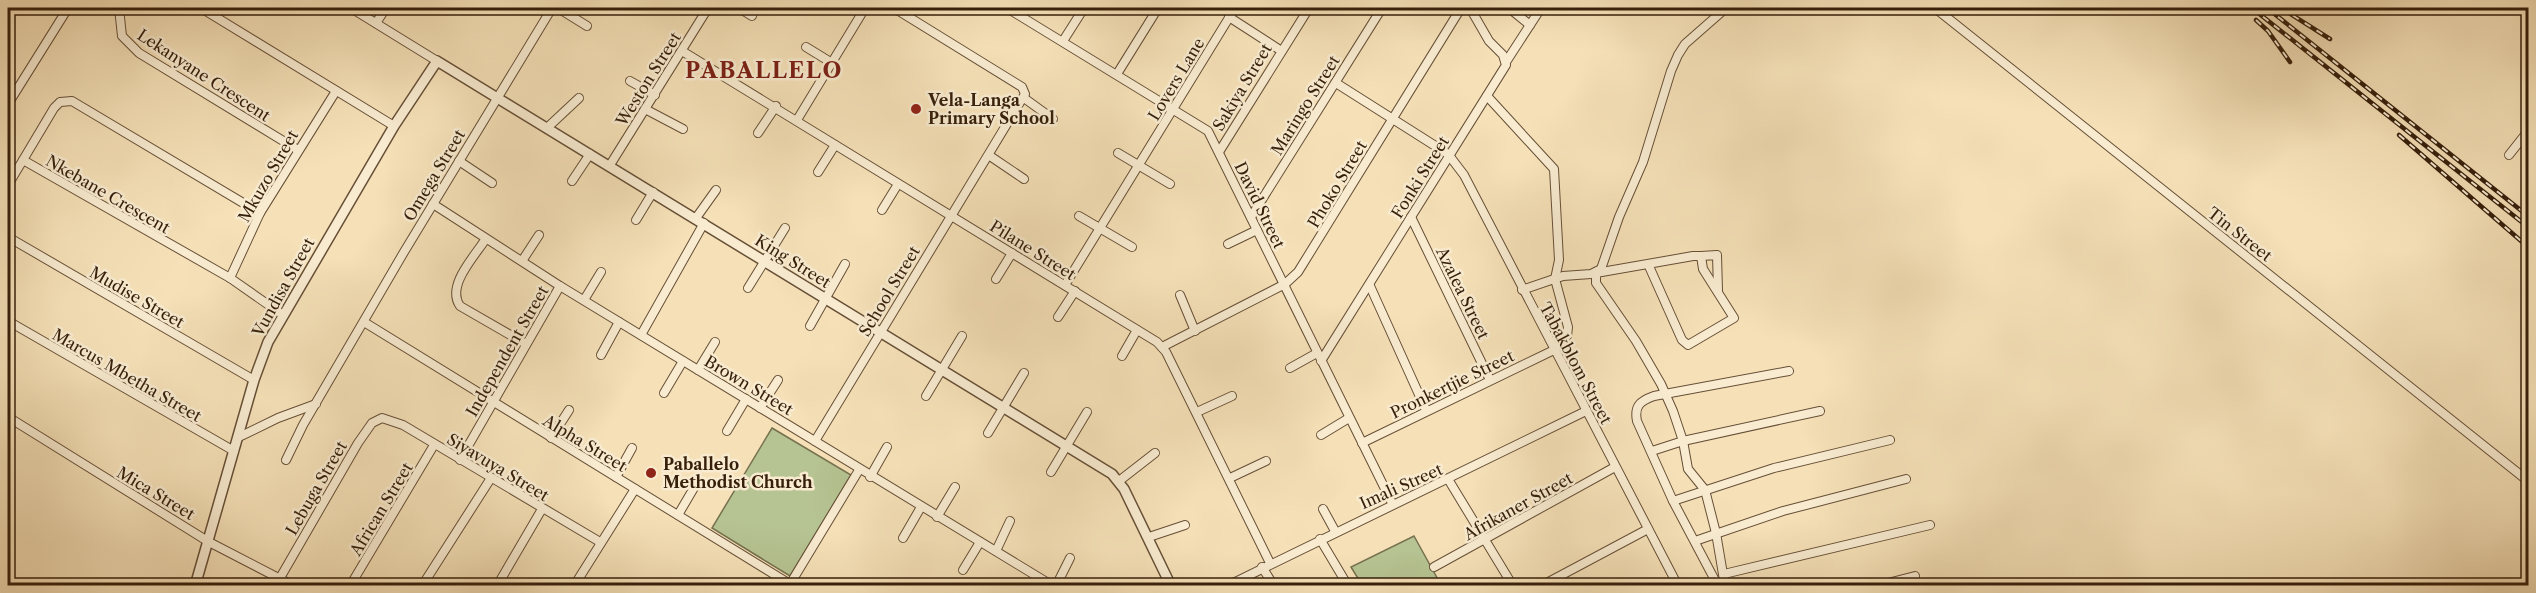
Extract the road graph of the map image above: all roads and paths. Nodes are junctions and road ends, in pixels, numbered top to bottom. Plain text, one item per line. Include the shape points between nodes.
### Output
1 (68, 8) edge
2 (119, 8) edge
3 (201, 8) edge
4 (351, 8) edge
5 (386, 8) edge
6 (552, 8) edge
7 (558, 8) edge
8 (695, 8) edge
9 (739, 8) edge
10 (866, 8) edge
11 (894, 8) edge
12 (1008, 8) edge
13 (1084, 8) edge
14 (1158, 8) edge
15 (1235, 8) edge
16 (1309, 8) edge
17 (1382, 8) edge
18 (1461, 8) edge
19 (1470, 8) edge
20 (1509, 8) edge
21 (1541, 8) edge
22 (1726, 8) edge
23 (1935, 8) edge
24 (706, 11) edge
25 (752, 15) dead end
26 (1229, 17) junction
27 (376, 23) junction
28 (1530, 25) junction
29 (587, 26) dead end
30 (1063, 41) junction
31 (806, 48) dead end
32 (1280, 50) junction
33 (682, 51) junction
34 (436, 61) junction
35 (1506, 62) junction
36 (832, 63) junction
37 (1117, 74) junction
38 (630, 81) dead end
39 (1336, 83) junction
40 (336, 91) junction
41 (655, 95) junction
42 (1487, 96) junction
43 (498, 97) junction
44 (579, 98) dead end
45 (1024, 98) junction
46 (8, 104) edge
47 (776, 106) junction
48 (1174, 108) junction
49 (645, 109) junction
50 (1392, 118) junction
51 (1053, 119) dead end
52 (797, 120) junction
53 (394, 126) junction
54 (548, 127) junction
55 (683, 129) dead end
56 (2529, 131) edge
57 (758, 133) dead end
58 (835, 145) junction
59 (298, 150) junction
60 (1219, 152) junction
61 (1118, 153) dead end
62 (590, 154) junction
63 (1448, 154) junction
64 (2509, 155) dead end
65 (990, 156) junction
66 (23, 160) junction
67 (459, 161) junction
68 (610, 165) junction
69 (1140, 165) junction
70 (818, 172) dead end
71 (1024, 180) dead end
72 (572, 182) dead end
73 (492, 183) dead end
74 (898, 184) junction
75 (1170, 184) dead end
76 (8, 185) edge
77 (716, 190) dead end
78 (653, 192) junction
79 (433, 204) junction
80 (882, 210) dead end
81 (260, 213) junction
82 (951, 215) junction
83 (1079, 216) dead end
84 (1251, 217) junction
85 (1411, 217) junction
86 (636, 220) dead end
87 (700, 221) junction
88 (785, 228) dead end
89 (1102, 229) junction
90 (1257, 230) junction
91 (539, 235) dead end
92 (8, 237) edge
93 (485, 240) junction
94 (1228, 244) dead end
95 (1132, 247) dead end
96 (1012, 253) junction
97 (1701, 256) junction
98 (522, 261) junction
99 (765, 261) junction
100 (846, 264) dead end
101 (1648, 264) junction
102 (601, 272) dead end
103 (1596, 273) junction
104 (230, 278) junction
105 (996, 279) dead end
106 (1555, 279) junction
107 (1065, 285) junction
108 (1285, 285) junction
109 (560, 286) junction
110 (1370, 286) junction
111 (748, 288) dead end
112 (1522, 290) junction
113 (1075, 291) junction
114 (1718, 294) junction
115 (1179, 295) dead end
116 (826, 299) junction
117 (584, 300) junction
118 (283, 315) junction
119 (1059, 317) dead end
120 (8, 321) edge
121 (364, 322) junction
122 (619, 322) junction
123 (810, 326) dead end
124 (1137, 330) junction
125 (1195, 331) junction
126 (880, 332) junction
127 (641, 335) junction
128 (962, 336) dead end
129 (716, 342) dead end
130 (526, 344) junction
131 (1162, 347) junction
132 (1554, 350) junction
133 (1317, 353) junction
134 (601, 355) dead end
135 (1122, 356) dead end
136 (683, 361) junction
137 (1321, 361) junction
138 (1290, 368) dead end
139 (698, 370) junction
140 (941, 370) junction
141 (1789, 371) dead end
142 (1024, 373) dead end
143 (254, 380) junction
144 (778, 380) dead end
145 (1490, 380) junction
146 (664, 393) dead end
147 (1666, 394) junction
148 (926, 396) dead end
149 (1232, 396) dead end
150 (746, 399) junction
151 (493, 402) junction
152 (316, 404) junction
153 (760, 408) junction
154 (1003, 408) junction
155 (569, 410) dead end
156 (1426, 410) junction
157 (1586, 411) junction
158 (1820, 411) dead end
159 (1087, 412) dead end
160 (1197, 412) junction
161 (8, 417) edge
162 (382, 418) joint
163 (1349, 418) junction
164 (727, 431) dead end
165 (988, 433) dead end
166 (1321, 435) dead end
167 (239, 437) junction
168 (551, 438) junction
169 (1890, 440) dead end
170 (815, 441) junction
171 (1683, 441) junction
172 (1362, 443) junction
173 (434, 445) junction
174 (1066, 446) junction
175 (887, 447) dead end
176 (632, 448) dead end
177 (234, 451) junction
178 (1652, 451) junction
179 (1155, 453) dead end
180 (286, 460) dead end
181 (460, 460) junction
182 (1266, 461) dead end
183 (1615, 467) junction
184 (859, 470) junction
185 (1051, 472) dead end
186 (616, 477) junction
187 (870, 477) junction
188 (491, 478) junction
189 (1230, 478) junction
190 (1448, 479) junction
191 (1906, 479) dead end
192 (1119, 481) junction
193 (2529, 481) edge
194 (695, 486) dead end
195 (955, 487) dead end
196 (635, 489) junction
197 (1705, 490) junction
198 (1674, 501) junction
199 (1392, 503) junction
200 (921, 507) junction
201 (542, 509) junction
202 (1323, 509) dead end
203 (678, 515) junction
204 (937, 517) junction
205 (1010, 521) dead end
206 (1185, 525) dead end
207 (1930, 525) dead end
208 (1648, 529) junction
209 (1335, 531) junction
210 (1716, 533) junction
211 (1149, 537) junction
212 (903, 538) dead end
213 (1320, 539) junction
214 (1487, 539) junction
215 (1695, 540) junction
216 (208, 542) junction
217 (600, 542) junction
218 (980, 542) junction
219 (996, 551) junction
220 (1070, 558) dead end
221 (1270, 563) junction
222 (1262, 567) junction
223 (1434, 567) dead end
224 (963, 570) dead end
225 (1724, 574) junction
226 (1915, 576) dead end
227 (280, 578) junction
228 (1038, 582) edge
229 (195, 585) edge
230 (294, 585) edge
231 (350, 585) edge
232 (422, 585) edge
233 (497, 585) edge
234 (574, 585) edge
235 (791, 585) edge
236 (1055, 585) edge
237 (1171, 585) edge
238 (1227, 585) edge
239 (1274, 585) edge
240 (1348, 585) edge
241 (1513, 585) edge
242 (1541, 585) edge
243 (1678, 585) edge
244 (1718, 585) edge
245 (1725, 585) edge
246 (1876, 585) edge

1 - 46 street
2 - 59 street, Lekanyane Crescent via 119,26 127,44
3 - 40 street
4 - 27 street, King Street
5 - 27 street
6 - 43 street, Omega Street
7 - 29 street
8 - 24 street
9 - 25 street
10 - 36 street
11 - 45 street via 1022,87
12 - 30 street, David Street
13 - 30 street
14 - 37 street
15 - 26 street, Lovers Lane
16 - 32 street, Sakiya Street
17 - 39 street, Maringo Street
18 - 50 street, Phoko Street
19 - 35 street
20 - 28 street
21 - 28 street, Fonki Street
22 - 103 street via 1678,55 1643,162 1603,265
23 - 193 street, Tin Street
24 - 33 street, Weston Street
26 - 32 street
26 - 48 street, Lovers Lane
27 - 34 street, King Street
28 - 35 street, Fonki Street
30 - 37 street, David Street
31 - 36 street
32 - 60 street, Sakiya Street
33 - 41 street, Weston Street
33 - 47 street, Pilane Street
34 - 43 street, King Street
34 - 53 street, Vundisa Street
35 - 42 street, Fonki Street
36 - 52 street
37 - 48 street, David Street
38 - 41 street
39 - 50 street
39 - 84 street, Maringo Street
40 - 53 street
40 - 59 street, Mkuzo Street
41 - 49 street, Weston Street
42 - 63 street, Fonki Street
42 - 106 street via 1554,170 1558,260
43 - 54 street, King Street
43 - 67 street, Omega Street
44 - 54 street
45 - 51 street
45 - 65 street, School Street
47 - 52 street, Pilane Street
47 - 57 street
48 - 60 street, David Street via 1206,128
48 - 69 street, Lovers Lane
49 - 55 street
49 - 68 street, Weston Street
50 - 63 street
50 - 108 street, Phoko Street via 1302,267
52 - 58 street, Pilane Street
53 - 118 street, Vundisa Street
54 - 62 street, King Street
56 - 64 street
58 - 70 street
58 - 74 street, Pilane Street
59 - 81 street, Mkuzo Street
60 - 84 street, David Street
61 - 69 street
62 - 68 street, King Street
62 - 72 street
63 - 85 street, Fonki Street
63 - 112 street, Tabakblom Street via 1464,175
65 - 71 street
65 - 82 street, School Street
66 - 76 street
66 - 81 street, Nkebane Crescent via 54,108 60,102 72,101
66 - 104 street, Nkebane Crescent
67 - 73 street
67 - 79 street, Omega Street
68 - 78 street, King Street
69 - 75 street
69 - 89 street, Lovers Lane
74 - 80 street
74 - 82 street, Pilane Street
77 - 87 street
78 - 86 street
78 - 87 street, King Street
79 - 93 street, Brown Street
79 - 121 street, Omega Street
81 - 104 street, Mkuzo Street
82 - 96 street, Pilane Street
82 - 126 street, School Street
83 - 89 street
84 - 90 street, David Street
85 - 110 street, Fonki Street
85 - 145 street, Azalea Street
87 - 99 street, King Street
87 - 127 street
88 - 99 street
89 - 95 street
89 - 107 street, Lovers Lane
90 - 94 street
90 - 108 street, David Street
91 - 98 street
92 - 143 street, Mudise Street
93 - 98 street, Brown Street
93 - 130 street via 456,286 456,299 460,306
96 - 105 street
96 - 107 street, Pilane Street
97 - 101 street
97 - 114 street via 1703,269
97 - 114 street via 1717,255
98 - 109 street, Brown Street
99 - 111 street
99 - 116 street, King Street
100 - 116 street
101 - 103 street
101 - 114 street via 1682,340 1688,345 1734,318
102 - 117 street
103 - 106 street
103 - 147 street via 1596,283
104 - 118 street, Nkebane Crescent
106 - 112 street
106 - 132 street via 1568,332
107 - 113 street, Pilane Street
108 - 125 street, Phoko Street
108 - 133 street, David Street
109 - 117 street, Brown Street
109 - 130 street, Independent Street
110 - 137 street, Fonki Street
110 - 156 street
112 - 132 street, Tabakblom Street
113 - 119 street
113 - 124 street, Pilane Street
115 - 125 street
116 - 123 street
116 - 126 street, King Street
117 - 122 street, Brown Street
118 - 143 street, Vundisa Street
120 - 177 street, Marcus Mbetha Street
121 - 151 street, Alpha Street
121 - 152 street, Omega Street
122 - 127 street, Brown Street
122 - 134 street
124 - 131 street, Pilane Street
124 - 135 street
125 - 131 street, Phoko Street
126 - 140 street, King Street
126 - 170 street, School Street
127 - 136 street, Brown Street
128 - 140 street
129 - 139 street
130 - 151 street, Independent Street
131 - 160 street, Pilane Street
132 - 145 street, Pronkertjie Street
132 - 157 street, Tabakblom Street
133 - 137 street, David Street
133 - 138 street
136 - 139 street, Brown Street
136 - 146 street
137 - 163 street, David Street
139 - 150 street, Brown Street
140 - 148 street
140 - 154 street, King Street
141 - 147 street
142 - 154 street
143 - 167 street, Vundisa Street
144 - 153 street
145 - 156 street, Pronkertjie Street
147 - 171 street
147 - 178 street via 1640,402 1635,413
149 - 160 street
150 - 153 street, Brown Street
150 - 164 street
151 - 168 street, Alpha Street
151 - 181 street, Independent Street
152 - 167 street
152 - 180 street, Omega Street
153 - 170 street, Brown Street
154 - 165 street
154 - 174 street, King Street
155 - 168 street
156 - 172 street, Pronkertjie Street
157 - 183 street, Tabakblom Street
157 - 190 street, Imali Street
158 - 171 street
159 - 174 street
160 - 189 street, Pilane Street
161 - 216 street, Mica Street
162 - 173 street, Siyavuya Street via 393,420
162 - 227 street, Lebuga Street via 372,423 363,436
163 - 166 street
163 - 172 street, David Street
167 - 177 street, Vundisa Street
168 - 186 street, Alpha Street
169 - 197 street via 1774,468
170 - 184 street, Brown Street
171 - 178 street
171 - 197 street via 1688,469
172 - 199 street, David Street
173 - 181 street, Siyavuya Street
173 - 231 street, African Street
174 - 185 street
174 - 192 street, King Street
175 - 187 street
176 - 186 street
177 - 216 street, Vundisa Street
178 - 198 street
179 - 192 street
181 - 188 street, Siyavuya Street
182 - 189 street
183 - 208 street, Tabakblom Street
183 - 214 street, Afrikaner Street
184 - 187 street, Brown Street
184 - 235 street
186 - 196 street, Alpha Street
187 - 200 street, Brown Street
188 - 201 street, Siyavuya Street
188 - 232 street
189 - 221 street, Pilane Street
190 - 199 street, Imali Street
190 - 214 street
191 - 210 street
192 - 211 street, King Street
194 - 203 street
195 - 204 street
196 - 203 street, Alpha Street
196 - 217 street
197 - 198 street
197 - 210 street
198 - 215 street
199 - 209 street, Imali Street
200 - 204 street, Brown Street
200 - 212 street
201 - 217 street, Siyavuya Street
201 - 233 street
202 - 209 street
203 - 235 street, Alpha Street
204 - 218 street, Brown Street
205 - 219 street
206 - 211 street
207 - 225 street
208 - 242 street
208 - 243 street, Tabakblom Street
209 - 213 street, Imali Street
210 - 215 street
210 - 225 street
211 - 237 street, King Street
213 - 221 street, Imali Street
213 - 240 street
214 - 223 street, Afrikaner Street
214 - 241 street
215 - 244 street
216 - 227 street, Mica Street
216 - 229 street, Vundisa Street
217 - 234 street
218 - 219 street, Brown Street
218 - 224 street
219 - 228 street, Brown Street
220 - 236 street
221 - 222 street, Imali Street
222 - 238 street, Imali Street
222 - 239 street
225 - 245 street
226 - 246 street
227 - 230 street, Mica Street
228 - 236 street, Brown Street

